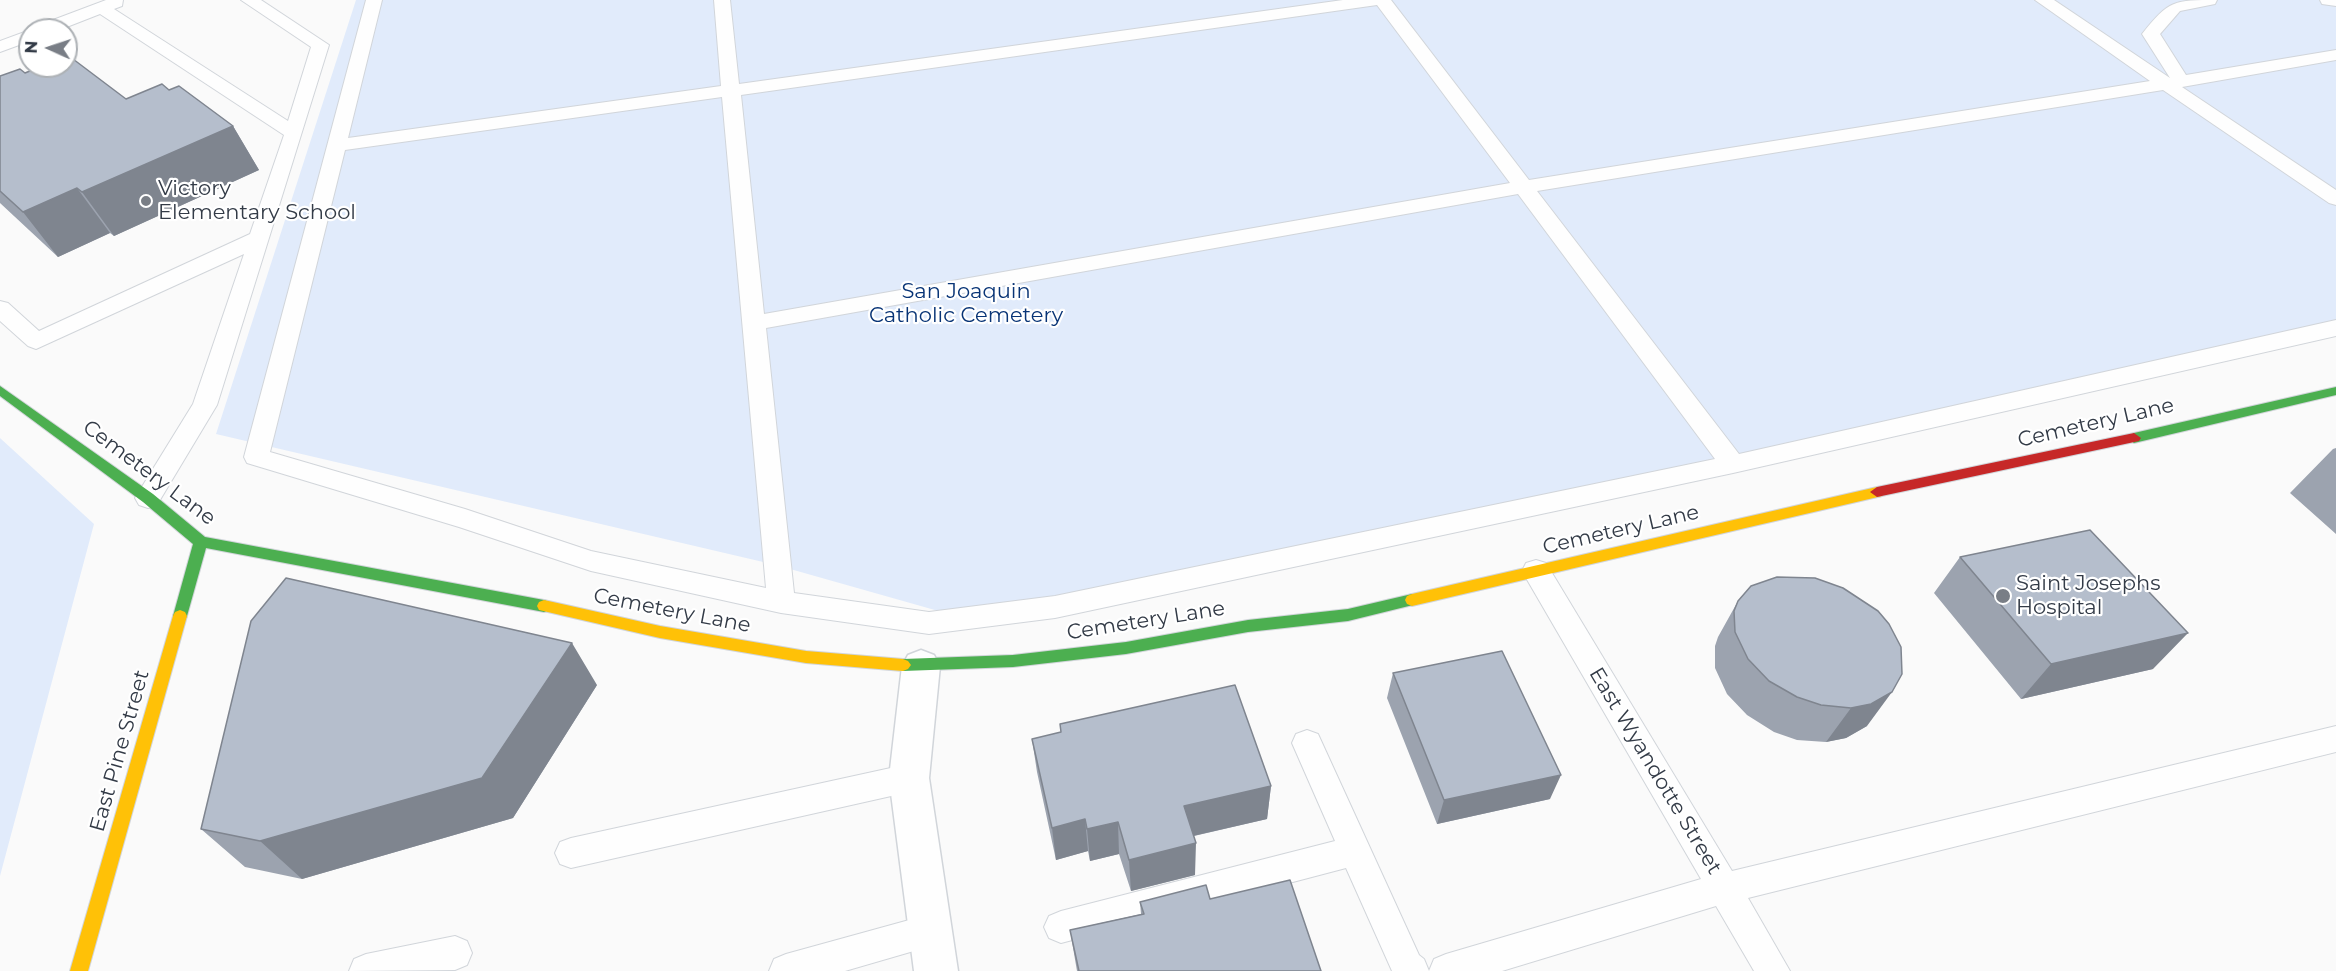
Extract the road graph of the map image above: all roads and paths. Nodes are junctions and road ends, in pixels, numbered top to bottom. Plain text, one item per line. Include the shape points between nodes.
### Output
1 (122, 0) edge
2 (249, 0) edge
3 (374, 0) edge
4 (722, 0) edge
5 (1381, 0) edge
6 (2043, 0) edge
7 (2209, 0) edge
8 (2328, 0) edge
9 (2336, 1) edge
10 (102, 8) junction
11 (75, 18) edge
12 (18, 39) edge
13 (0, 46) edge
14 (2336, 55) edge
15 (2174, 82) junction
16 (729, 90) junction
17 (294, 133) junction
18 (338, 145) junction
19 (1524, 187) junction
20 (2336, 199) edge
21 (260, 238) junction
22 (0, 308) edge
23 (753, 322) junction
24 (2336, 328) edge
25 (0, 390) edge
26 (2336, 391) edge
27 (1733, 464) junction
28 (148, 498) junction
29 (201, 542) junction
30 (1536, 571) junction
31 (781, 602) junction
32 (921, 666) junction
33 (2336, 739) edge
34 (1307, 743) dead end
35 (909, 778) junction
36 (1354, 851) junction
37 (571, 853) dead end
38 (1724, 888) junction
39 (1061, 927) dead end
40 (931, 930) junction
41 (455, 954) dead end
42 (79, 971) edge
43 (366, 971) edge
44 (786, 971) edge
45 (936, 971) edge
46 (1412, 971) edge
47 (1446, 971) edge
48 (1773, 971) edge

1 - 10 lane
2 - 17 lane via 320,45
3 - 18 lane
4 - 16 lane
5 - 16 lane
5 - 19 lane
6 - 15 lane
7 - 15 lane via 2174,7 2151,34
8 - 9 lane
10 - 11 lane
10 - 17 lane
12 - 13 lane
14 - 15 lane
15 - 19 lane
15 - 20 lane
16 - 18 lane
16 - 23 lane
17 - 21 lane
18 - 31 lane via 256,457 591,561
19 - 23 lane
19 - 27 lane
21 - 22 lane via 36,341
21 - 28 lane via 205,405
23 - 31 lane
24 - 27 lane
25 - 28 street, Cemetery Lane
26 - 30 street, Cemetery Lane
27 - 31 lane via 1055,607 929,623
28 - 29 street, Cemetery Lane
29 - 32 street, Cemetery Lane via 517,600 671,634 806,657
29 - 42 street, East Pine Street
30 - 32 street, Cemetery Lane via 1348,615 1248,626 1126,648 1013,661
30 - 38 lane, East Wyandotte Street
32 - 35 street
33 - 38 lane
34 - 36 lane
35 - 37 lane
35 - 40 street
36 - 39 lane
36 - 46 lane via 1407,968
38 - 47 lane
38 - 48 lane, East Wyandotte Street
40 - 44 lane
40 - 45 street
41 - 43 lane

